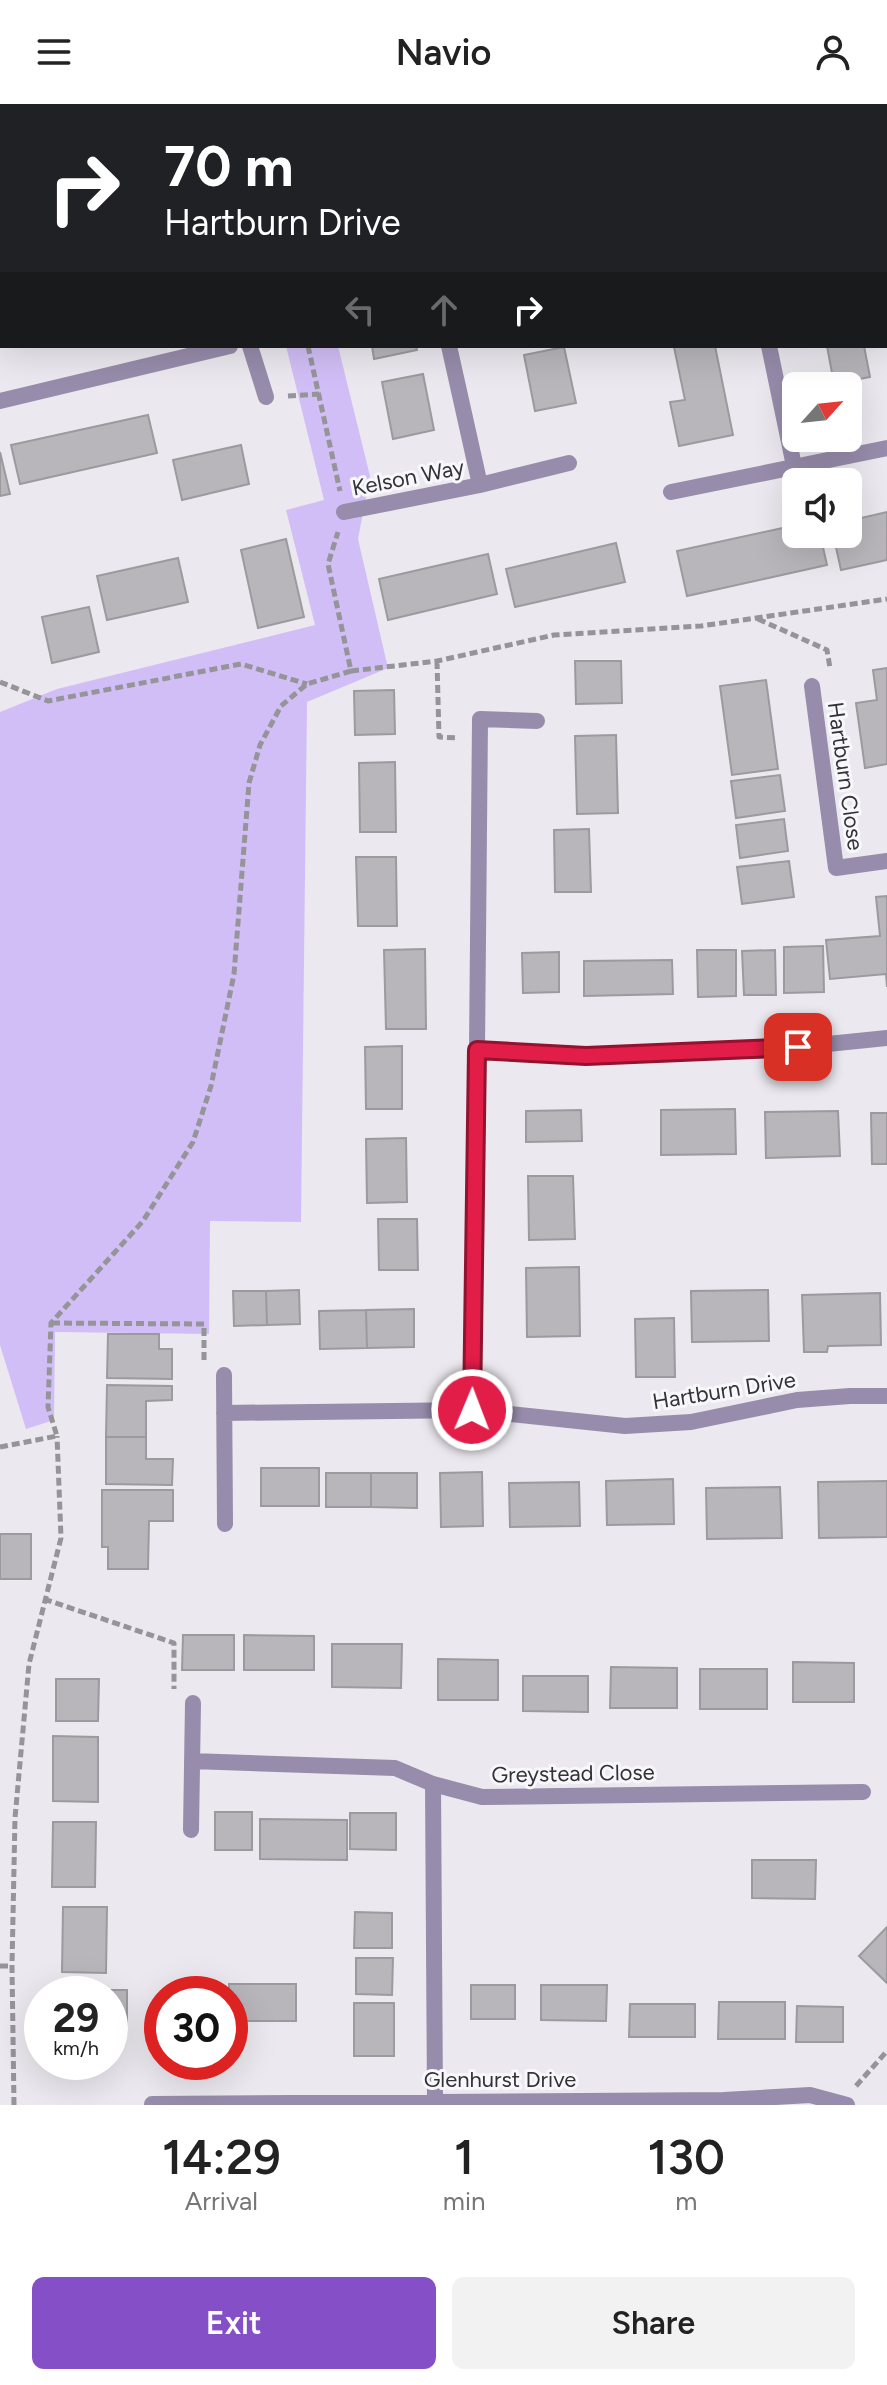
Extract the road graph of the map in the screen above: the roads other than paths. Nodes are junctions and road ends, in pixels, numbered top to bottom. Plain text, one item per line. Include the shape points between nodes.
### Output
1 (222, 348) edge
2 (251, 348) edge
3 (449, 348) edge
4 (769, 348) edge
5 (266, 397) dead end
6 (0, 401) edge
7 (887, 448) edge
8 (569, 463) dead end
9 (794, 466) junction
10 (480, 485) junction
11 (671, 492) dead end
12 (344, 512) road end
13 (812, 686) road end
14 (537, 721) dead end
15 (887, 861) edge
16 (887, 1038) edge
17 (477, 1050) junction
18 (224, 1375) road end
19 (887, 1396) edge
20 (472, 1410) junction
21 (224, 1413) junction
22 (225, 1524) dead end
23 (193, 1703) dead end
24 (192, 1761) junction
25 (433, 1784) junction
26 (863, 1792) dead end
27 (191, 1830) dead end
28 (435, 2101) junction
29 (152, 2104) edge
30 (844, 2104) edge

1 - 6 street
2 - 5 street
3 - 10 street, Kelson Way
4 - 9 street
7 - 9 street
8 - 10 street, Kelson Way
9 - 11 street
10 - 12 street, Kelson Way
13 - 15 street, Hartburn Close via 836,868
14 - 17 street via 480,719
16 - 17 street via 769,1050 601,1055
17 - 20 street
18 - 21 street
19 - 20 street, Hartburn Drive via 797,1400 691,1422 625,1426
20 - 21 street, Hartburn Drive
21 - 22 street
23 - 24 street
24 - 25 street, Greystead Close via 395,1768
24 - 27 street
25 - 26 street, Greystead Close via 482,1797
25 - 28 street
28 - 29 street, Glenhurst Drive
28 - 30 street, Glenhurst Drive via 810,2095

